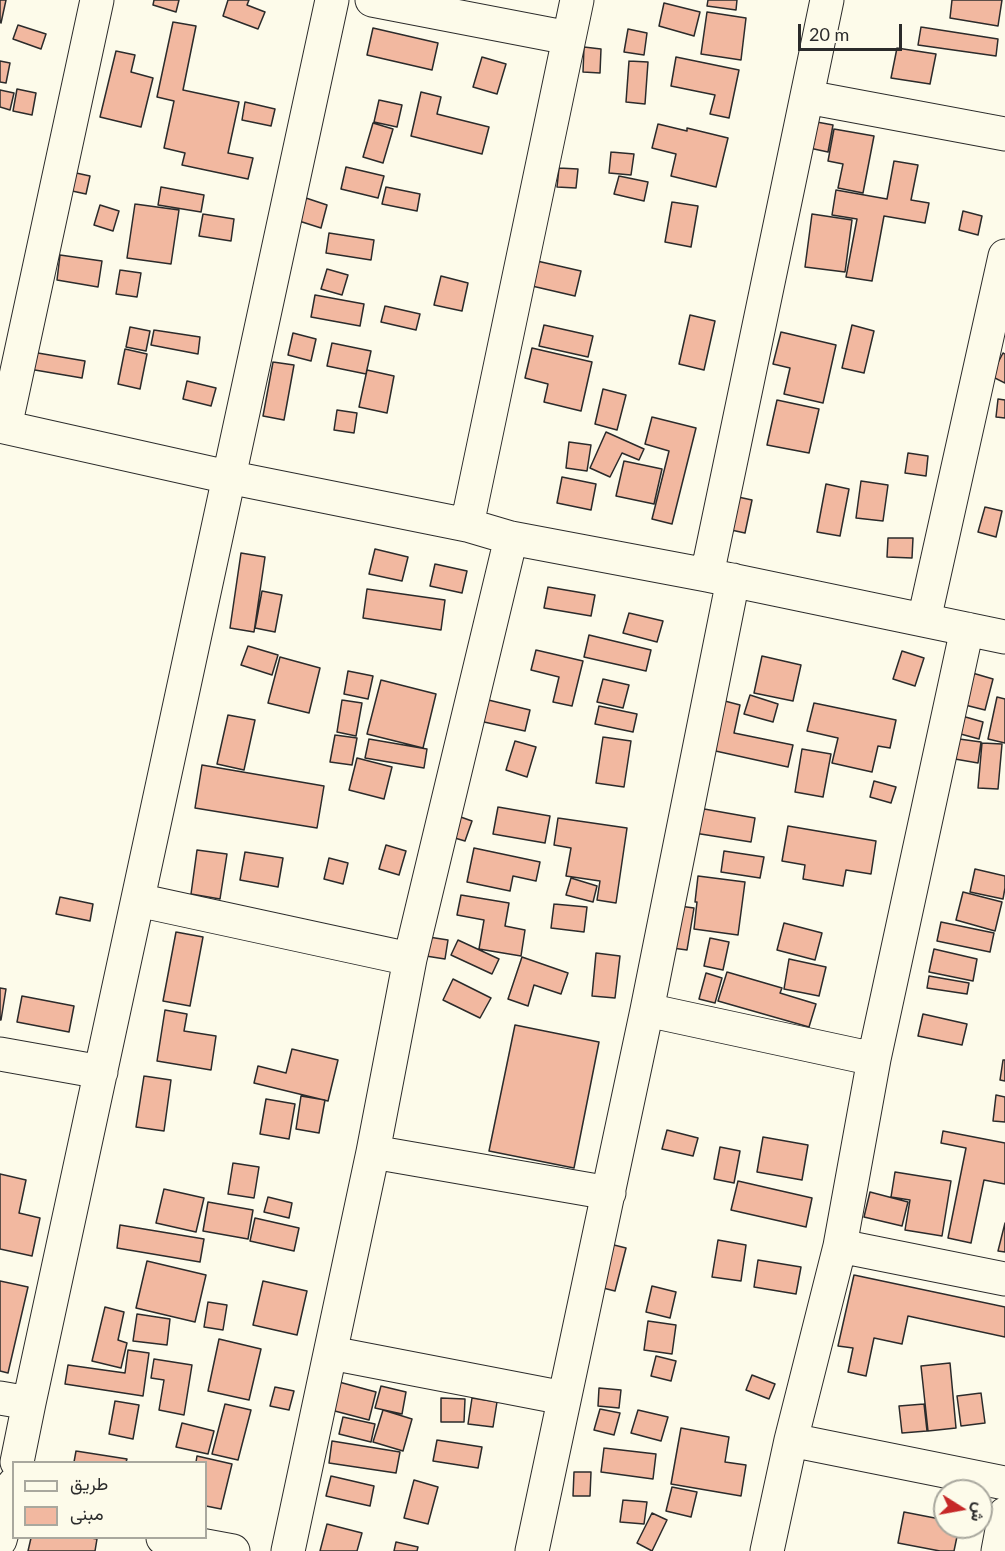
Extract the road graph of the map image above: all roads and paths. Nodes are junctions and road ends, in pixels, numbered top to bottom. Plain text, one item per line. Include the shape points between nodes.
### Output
1 (96, 0) edge
2 (332, 0) edge
3 (372, 0) edge
4 (577, 0) edge
5 (827, 0) edge
6 (569, 38) junction
7 (807, 97) junction
8 (1005, 134) edge
9 (1005, 256) edge
10 (2, 426) edge
11 (228, 477) junction
12 (467, 525) junction
13 (511, 538) junction
14 (720, 578) junction
15 (924, 620) junction
16 (967, 629) junction
17 (1005, 637) edge
18 (138, 900) junction
19 (410, 959) junction
20 (647, 1010) junction
21 (0, 1054) edge
22 (874, 1059) junction
23 (101, 1072) junction
24 (373, 1152) junction
25 (609, 1193) junction
26 (840, 1246) junction
27 (1005, 1279) edge
28 (332, 1353) junction
29 (564, 1398) junction
30 (14, 1400) edge
31 (791, 1440) junction
32 (18, 1461) edge
33 (1005, 1484) edge
34 (12, 1500) edge
35 (1005, 1514) edge
36 (168, 1539) edge
37 (0, 1540) edge
38 (233, 1551) edge
39 (288, 1551) edge
40 (532, 1551) edge
41 (767, 1551) edge
42 (998, 1551) edge

1 - 10 street
2 - 11 street
3 - 6 street
4 - 6 street
5 - 7 street
6 - 12 street
7 - 8 street
7 - 14 street
9 - 15 street
10 - 11 street
11 - 12 street
11 - 18 street
12 - 13 street
13 - 14 street
13 - 19 street
14 - 15 street
14 - 20 street
15 - 16 street
16 - 17 street
16 - 22 street
18 - 19 street
18 - 23 street
19 - 24 street
20 - 22 street
20 - 25 street
21 - 23 street
22 - 26 street
23 - 30 street
24 - 25 street
24 - 28 street
25 - 29 street
26 - 27 street
26 - 31 street
28 - 29 street
28 - 39 street
29 - 40 street
30 - 32 street
31 - 33 street
31 - 41 street
34 - 37 street
35 - 42 street
36 - 38 street

